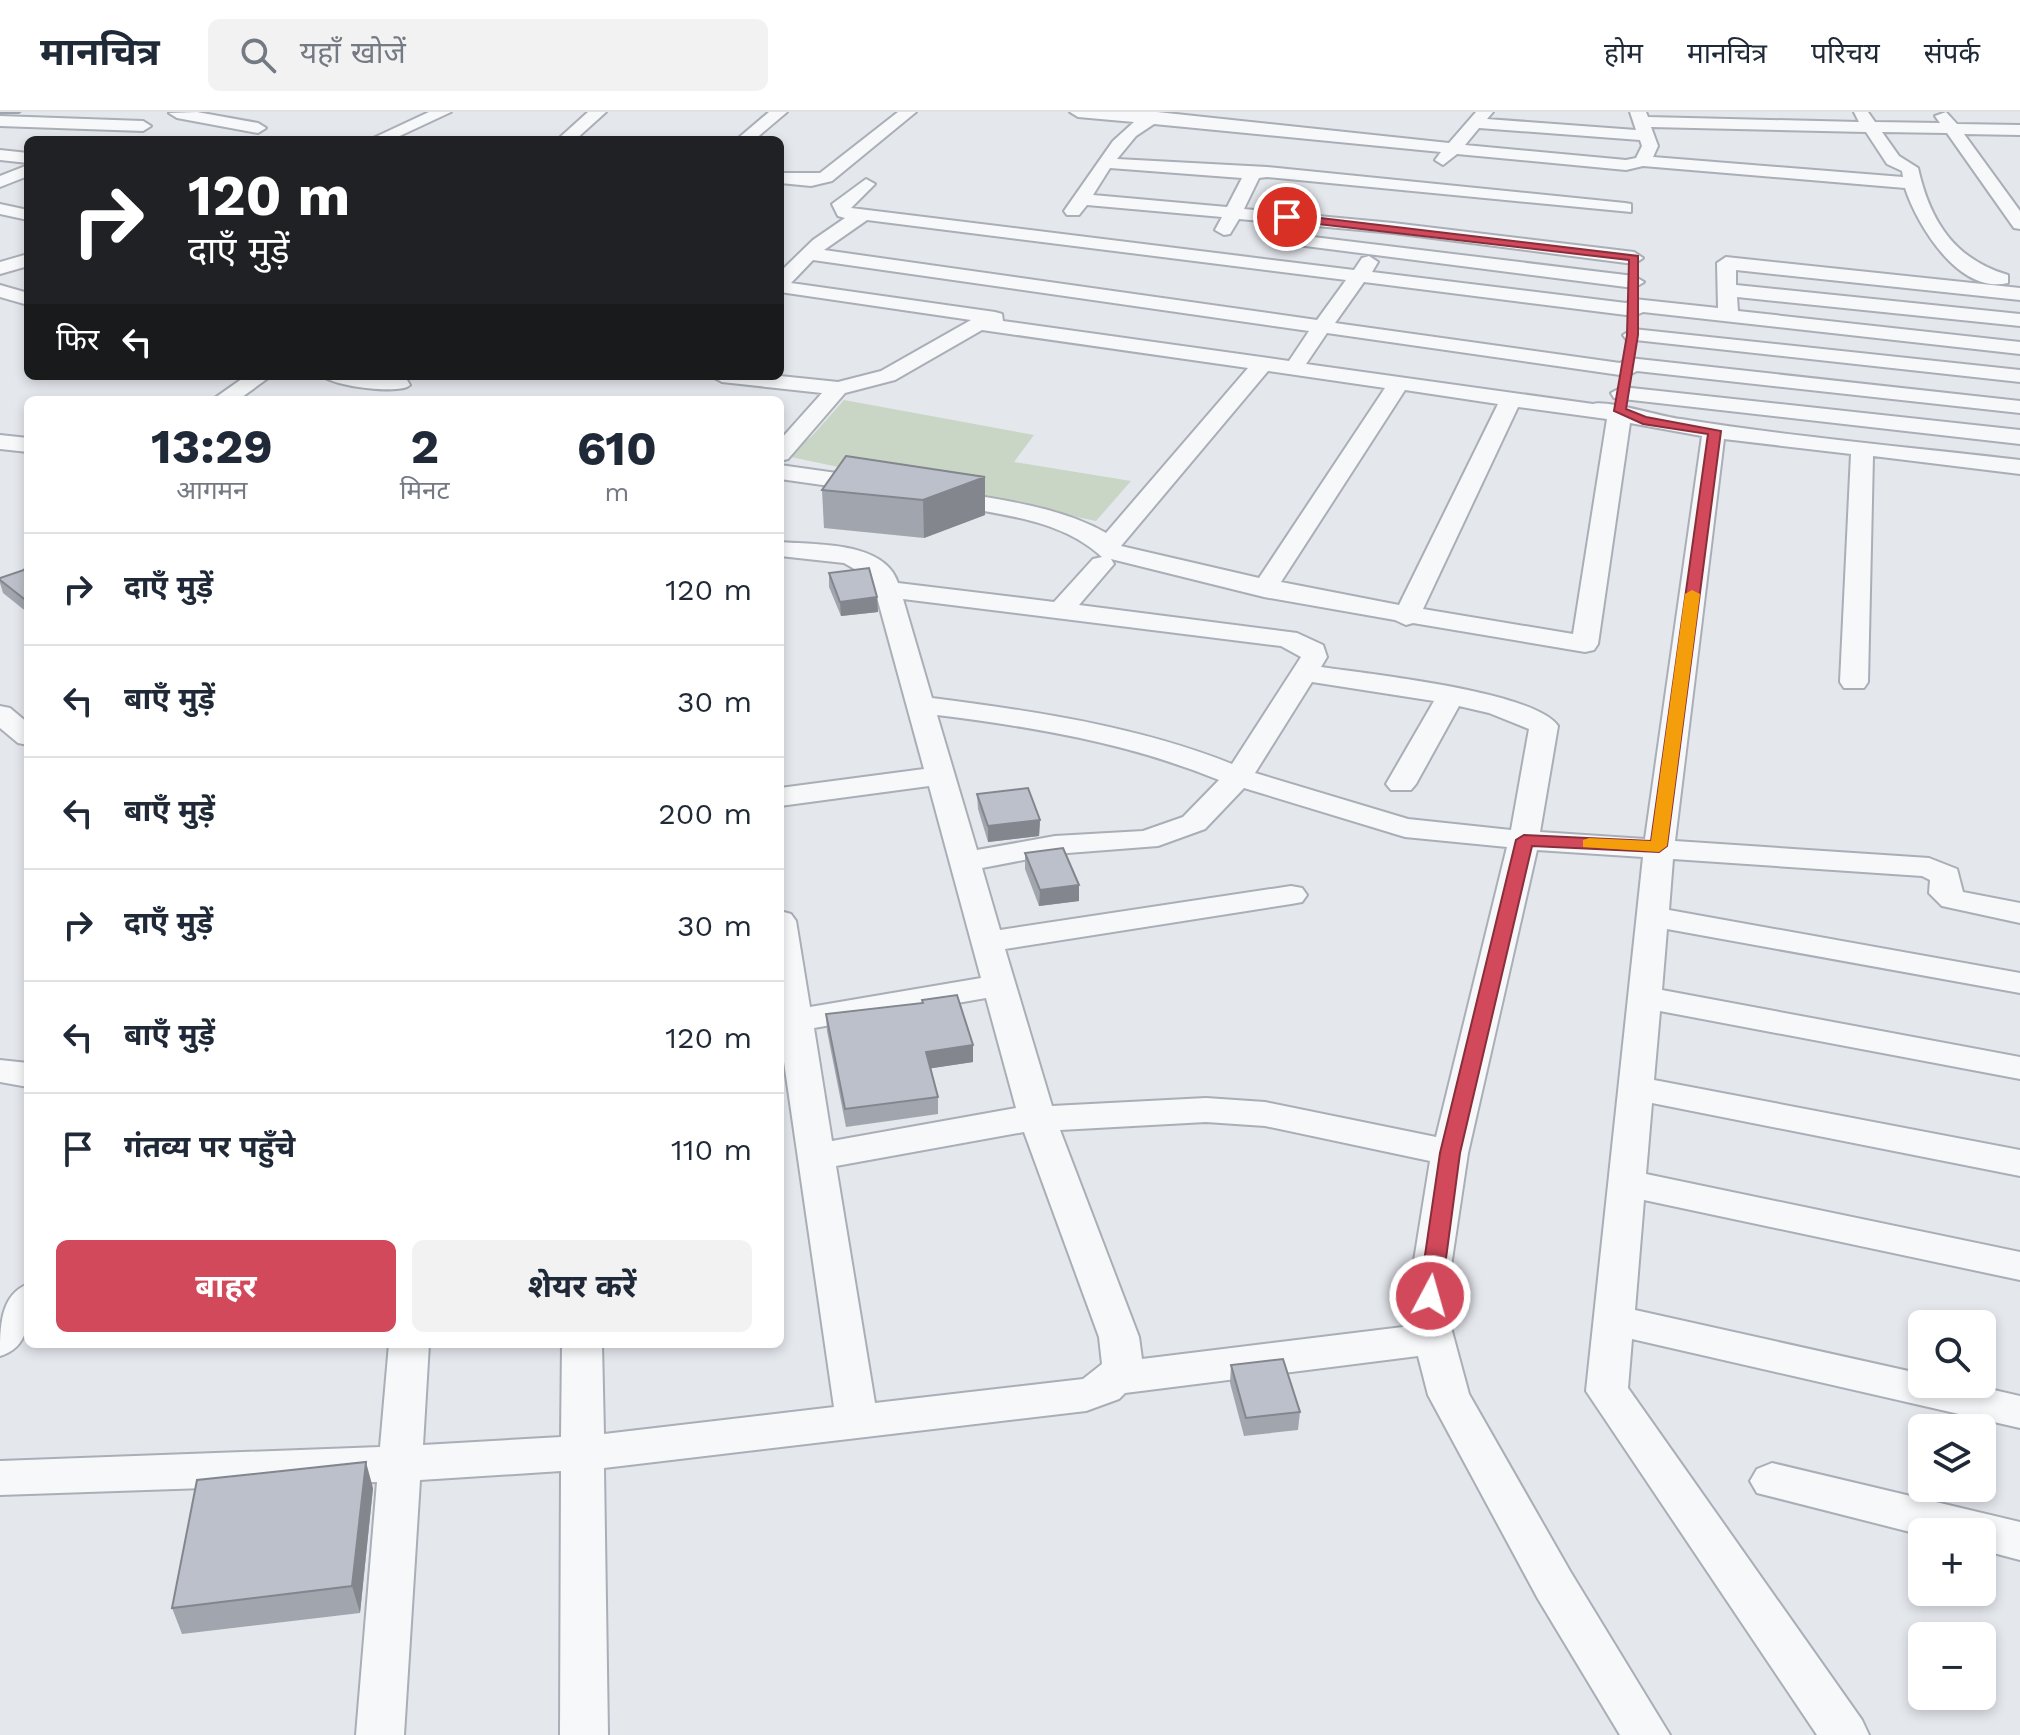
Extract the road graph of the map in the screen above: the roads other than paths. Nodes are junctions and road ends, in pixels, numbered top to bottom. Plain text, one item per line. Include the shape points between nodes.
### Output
1 (443, 112) edge
2 (598, 112) edge
3 (779, 112) edge
4 (908, 112) edge
5 (1078, 112) edge
6 (1173, 112) edge
7 (1939, 112) edge
8 (179, 113) edge
9 (1251, 114) edge
10 (1865, 119) edge
11 (1147, 120) junction
12 (0, 121) edge
13 (1642, 124) edge
14 (143, 126) junction
15 (258, 128) dead end
16 (1228, 128) junction
17 (1954, 128) junction
18 (1468, 130) edge
19 (2020, 130) edge
20 (117, 136) edge
21 (386, 136) edge
22 (570, 136) edge
23 (749, 136) edge
24 (1121, 139) junction
25 (1151, 142) dead end
26 (0, 155) edge
27 (24, 158) edge
28 (1109, 163) junction
29 (1639, 163) junction
30 (24, 172) edge
31 (1253, 174) junction
32 (784, 178) edge
33 (0, 182) edge
34 (1912, 183) junction
35 (866, 184) dead end
36 (1422, 188) junction
37 (1632, 196) junction
38 (1082, 199) junction
39 (0, 209) edge
40 (1233, 212) junction
41 (24, 214) edge
42 (864, 215) junction
43 (2020, 224) edge
44 (1393, 228) junction
45 (1239, 233) junction
46 (1051, 238) junction
47 (1377, 251) junction
48 (1209, 257) junction
49 (1634, 258) junction
50 (796, 260) edge
51 (24, 261) edge
52 (0, 268) edge
53 (1359, 276) junction
54 (784, 278) edge
55 (2020, 280) edge
56 (1634, 282) junction
57 (784, 288) edge
58 (1729, 290) junction
59 (0, 291) edge
60 (2020, 294) edge
61 (24, 298) edge
62 (1634, 308) junction
63 (1728, 316) junction
64 (2020, 320) edge
65 (1323, 326) junction
66 (1633, 335) junction
67 (2020, 348) edge
68 (1298, 360) junction
69 (1263, 364) junction
70 (1628, 367) junction
71 (2020, 376) edge
72 (254, 380) edge
73 (357, 380) edge
74 (761, 380) edge
75 (1399, 383) junction
76 (398, 387) edge
77 (838, 388) junction
78 (229, 396) edge
79 (1511, 399) junction
80 (1621, 402) junction
81 (2020, 407) edge
82 (1714, 431) junction
83 (2020, 437) edge
84 (0, 442) edge
85 (24, 445) edge
86 (1862, 448) junction
87 (784, 449) edge
88 (2020, 467) edge
89 (784, 473) edge
90 (894, 488) edge
91 (922, 493) edge
92 (784, 550) edge
93 (1105, 555) junction
94 (887, 589) junction
95 (1264, 589) junction
96 (1060, 611) junction
97 (1406, 617) junction
98 (1304, 673) junction
99 (1854, 682) dead end
100 (1450, 698) junction
101 (920, 705) junction
102 (0, 714) edge
103 (24, 734) edge
104 (940, 776) junction
105 (1238, 777) junction
106 (1401, 784) dead end
107 (784, 796) edge
108 (1524, 840) junction
109 (1659, 846) junction
110 (964, 862) junction
111 (1291, 895) dead end
112 (2020, 913) edge
113 (1652, 917) junction
114 (987, 942) junction
115 (784, 972) edge
116 (2020, 983) edge
117 (999, 985) junction
118 (1644, 997) junction
119 (788, 1022) edge
120 (2020, 1068) edge
121 (0, 1071) edge
122 (24, 1074) edge
123 (1635, 1088) junction
124 (1037, 1118) junction
125 (1450, 1153) junction
126 (816, 1157) junction
127 (2020, 1163) edge
128 (1627, 1183) junction
129 (2020, 1266) edge
130 (1614, 1320) junction
131 (1432, 1339) junction
132 (409, 1348) edge
133 (582, 1348) edge
134 (1117, 1378) junction
135 (2020, 1412) edge
136 (857, 1421) junction
137 (583, 1453) junction
138 (400, 1464) junction
139 (0, 1478) edge
140 (1772, 1481) dead end
141 (2020, 1541) edge
142 (380, 1735) edge
143 (584, 1735) edge
144 (1646, 1735) edge
145 (1845, 1735) edge

1 - 21 street
2 - 22 street
3 - 23 street
4 - 32 street via 826,177
5 - 11 street
6 - 11 street
7 - 17 street
8 - 14 street
8 - 15 street
9 - 16 street
9 - 18 street
10 - 13 street
10 - 17 street
10 - 34 street via 1893,160 1910,168
11 - 16 street
11 - 24 street
12 - 14 street
13 - 18 street
13 - 29 street via 1650,146
14 - 20 street
16 - 18 street
17 - 19 street
17 - 43 street
18 - 29 street
18 - 36 street via 1428,169
24 - 25 street
24 - 28 street
26 - 27 street
28 - 31 street
28 - 38 street via 1103,182
29 - 34 street
29 - 37 street via 1643,175
30 - 33 street
31 - 36 street
31 - 40 street via 1235,194
34 - 55 street via 1948,254 1983,274
35 - 42 street via 840,207
36 - 37 street
36 - 44 street
37 - 49 street via 1616,233 1633,242
38 - 40 street
38 - 46 street
39 - 41 street
40 - 44 street
40 - 45 street
42 - 46 street
42 - 50 street
44 - 47 street
44 - 49 street
45 - 47 street
45 - 48 street
46 - 48 street
47 - 53 street
47 - 56 street
48 - 53 street
49 - 56 street
50 - 54 street
50 - 65 street
51 - 52 street
53 - 62 street
53 - 65 street
56 - 62 street
57 - 68 street
58 - 60 street via 1726,263
58 - 63 street
58 - 64 street
59 - 61 street
62 - 63 street
62 - 66 street
63 - 67 street
65 - 68 street
65 - 70 street
66 - 70 street
66 - 71 street
68 - 80 street
69 - 75 street
69 - 77 street via 979,324 888,376
69 - 93 street
70 - 80 street
70 - 81 street
72 - 78 street
73 - 76 street
74 - 77 street
75 - 79 street
75 - 95 street
77 - 87 street
79 - 97 street
79 - 97 street via 1617,415 1585,644
80 - 82 street via 1643,420
80 - 83 street
82 - 86 street
82 - 109 street
84 - 85 street
86 - 88 street
86 - 99 street
89 - 90 street
91 - 93 street via 1087,531
92 - 94 street via 868,563 878,568
93 - 95 street via 1109,551
93 - 96 street
94 - 96 street
94 - 101 street
95 - 97 street
96 - 98 street via 1297,641 1314,651
98 - 100 street
98 - 105 street
100 - 106 street
100 - 108 street via 1521,714 1544,726
101 - 104 street
101 - 105 street via 1081,728 1186,756
102 - 103 street
104 - 107 street
104 - 110 street
105 - 108 street via 1382,823
105 - 110 street via 1194,823 1163,837 1055,845
108 - 109 street
108 - 125 street
109 - 112 street via 1929,867 1946,876 1945,893 1953,899
109 - 113 street
110 - 114 street
111 - 114 street
113 - 116 street
113 - 118 street
114 - 117 street
115 - 119 street
117 - 119 street
117 - 124 street
118 - 120 street
118 - 123 street
119 - 126 street
121 - 122 street
123 - 127 street
123 - 128 street
124 - 125 street via 1244,1111
124 - 126 street
124 - 134 street via 1119,1337 1123,1369
125 - 131 street via 1431,1273
126 - 136 street
128 - 129 street
128 - 130 street
130 - 135 street
130 - 145 street via 1607,1391
131 - 134 street
131 - 144 street via 1449,1395 1554,1585
132 - 138 street
133 - 137 street
134 - 136 street via 1086,1395
136 - 137 street
137 - 138 street
137 - 143 street
138 - 139 street
138 - 142 street
140 - 141 street

